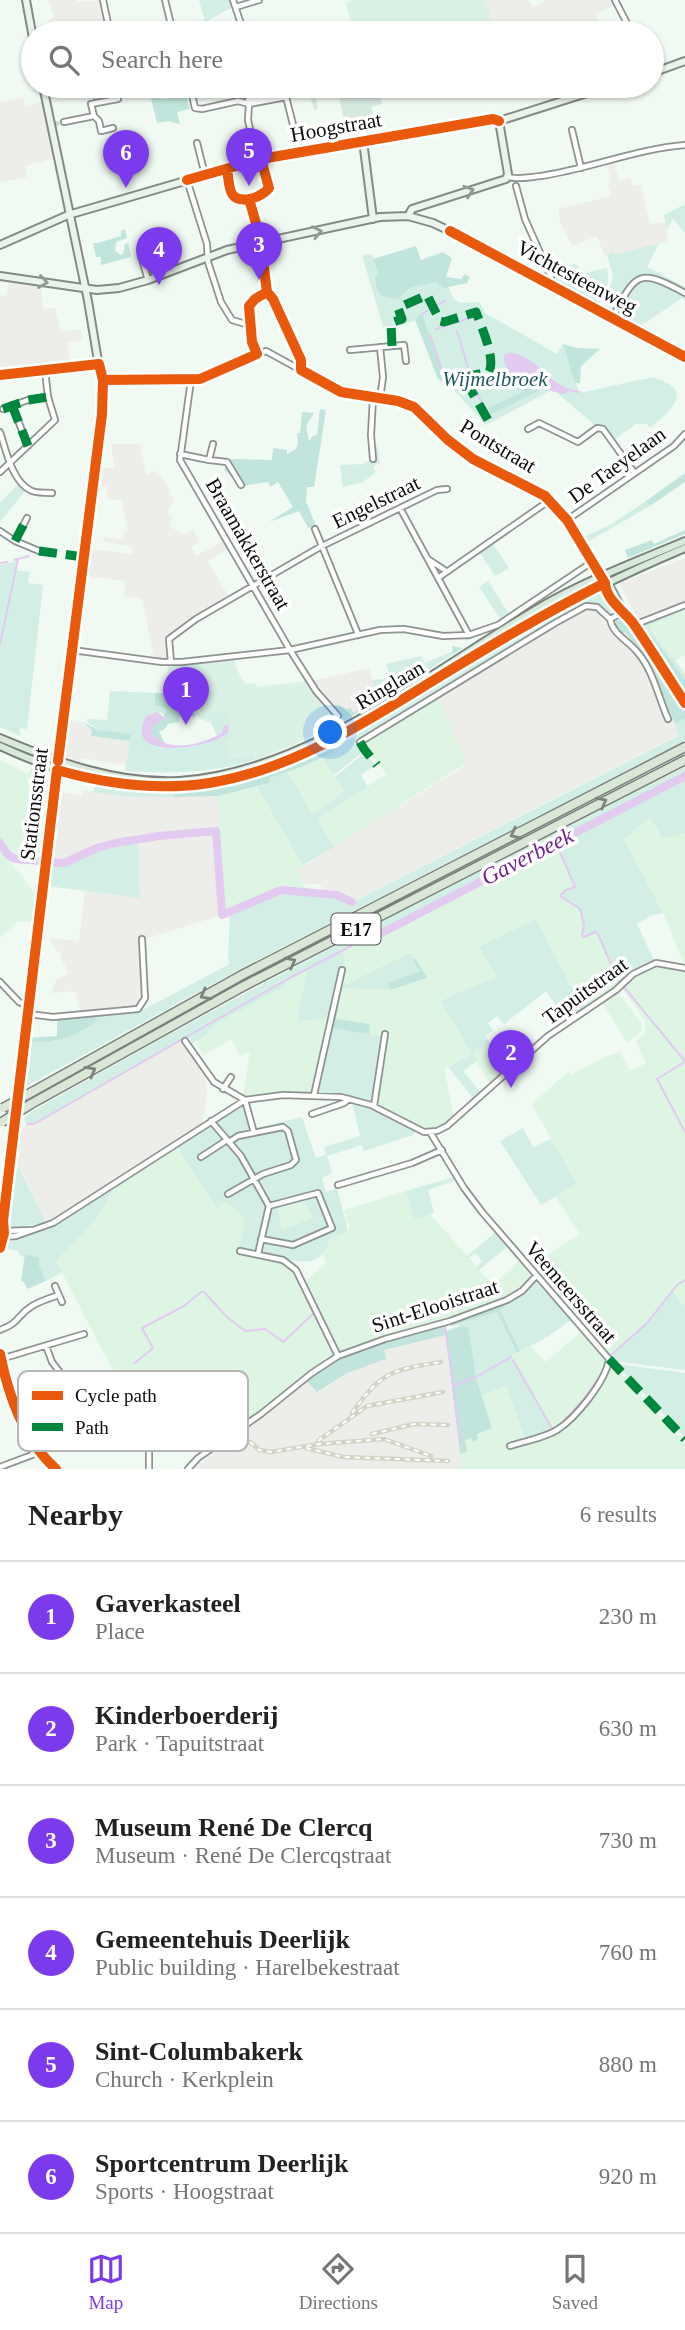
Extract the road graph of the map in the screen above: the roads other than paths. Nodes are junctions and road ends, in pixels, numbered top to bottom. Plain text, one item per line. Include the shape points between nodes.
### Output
1 (26, 0) edge
2 (103, 0) edge
3 (164, 0) edge
4 (233, 0) edge
5 (259, 0) edge
6 (617, 0) edge
7 (236, 7) junction
8 (30, 21) edge
9 (107, 21) edge
10 (170, 21) edge
11 (240, 21) edge
12 (627, 21) edge
13 (685, 61) edge
14 (664, 69) edge
15 (46, 98) edge
16 (191, 98) edge
17 (249, 98) edge
18 (267, 98) edge
19 (279, 98) edge
20 (286, 98) edge
21 (572, 98) edge
22 (118, 99) dead end
23 (249, 102) junction
24 (94, 117) junction
25 (499, 121) junction
26 (64, 122) tunnel mouth
27 (113, 128) dead end
28 (572, 130) dead end
29 (363, 141) junction
30 (197, 143) dead end
31 (685, 145) edge
32 (300, 152) junction
33 (259, 160) junction
34 (581, 168) junction
35 (227, 169) junction
36 (205, 175) junction
37 (508, 177) junction
38 (189, 179) junction
39 (516, 186) dead end
40 (249, 199) junction
41 (68, 215) junction
42 (408, 216) junction
43 (373, 219) junction
44 (260, 243) junction
45 (0, 245) edge
46 (208, 257) junction
47 (0, 276) edge
48 (156, 277) junction
49 (148, 280) junction
50 (549, 283) junction
51 (85, 288) junction
52 (267, 292) junction
53 (685, 293) edge
54 (612, 318) junction
55 (249, 326) junction
56 (380, 347) junction
57 (350, 350) dead end
58 (257, 354) junction
59 (685, 357) edge
60 (406, 361) dead end
61 (99, 363) junction
62 (45, 370) junction
63 (301, 370) junction
64 (2, 375) edge
65 (103, 380) junction
66 (191, 380) junction
67 (48, 397) junction
68 (373, 398) junction
69 (380, 399) junction
70 (12, 405) junction
71 (3, 409) dead end
72 (528, 429) dead end
73 (0, 432) edge
74 (685, 434) edge
75 (213, 444) dead end
76 (28, 446) junction
77 (180, 454) junction
78 (373, 459) dead end
79 (209, 460) junction
80 (11, 462) junction
81 (0, 472) edge
82 (634, 473) junction
83 (240, 485) dead end
84 (447, 489) dead end
85 (52, 493) dead end
86 (550, 500) junction
87 (400, 508) junction
88 (27, 518) dead end
89 (567, 520) junction
90 (315, 529) dead end
91 (0, 531) edge
92 (15, 541) junction
93 (685, 541) edge
94 (320, 547) junction
95 (685, 548) edge
96 (39, 551) dead end
97 (427, 559) junction
98 (592, 562) junction
99 (446, 571) junction
100 (438, 578) junction
101 (604, 580) junction
102 (254, 585) junction
103 (685, 605) edge
104 (624, 612) junction
105 (610, 619) junction
106 (634, 625) junction
107 (358, 634) junction
108 (469, 635) junction
109 (72, 650) junction
110 (290, 650) junction
111 (172, 662) junction
112 (685, 704) edge
113 (338, 716) dead end
114 (668, 719) dead end
115 (0, 738) edge
116 (360, 741) dead end
117 (0, 746) edge
118 (685, 747) edge
119 (685, 760) edge
120 (58, 761) junction
121 (57, 770) junction
122 (142, 939) dead end
123 (685, 968) edge
124 (342, 970) dead end
125 (0, 982) edge
126 (28, 1010) junction
127 (385, 1034) dead end
128 (185, 1041) dead end
129 (231, 1077) dead end
130 (223, 1089) junction
131 (314, 1095) junction
132 (348, 1099) junction
133 (245, 1100) junction
134 (374, 1106) junction
135 (2, 1109) edge
136 (312, 1114) dead end
137 (211, 1121) junction
138 (1, 1123) edge
139 (430, 1132) junction
140 (254, 1133) junction
141 (228, 1141) junction
142 (442, 1150) junction
143 (201, 1157) dead end
144 (254, 1179) junction
145 (338, 1185) dead end
146 (228, 1194) dead end
147 (269, 1206) junction
148 (4, 1234) junction
149 (261, 1239) junction
150 (0, 1248) edge
151 (240, 1251) dead end
152 (258, 1255) junction
153 (536, 1276) junction
154 (55, 1286) dead end
155 (59, 1295) junction
156 (62, 1302) dead end
157 (0, 1330) edge
158 (84, 1334) dead end
159 (46, 1346) junction
160 (338, 1356) junction
161 (1, 1357) edge
162 (2, 1370) edge
163 (58, 1371) edge
164 (18, 1413) edge
165 (248, 1423) edge
166 (510, 1446) dead end
167 (41, 1451) joint
168 (149, 1451) edge
169 (208, 1451) edge
170 (0, 1466) edge
171 (56, 1469) edge
172 (149, 1469) edge
173 (188, 1469) edge

1 - 8 street
2 - 9 street
3 - 10 street
4 - 7 street
5 - 7 street
6 - 12 street
7 - 11 street
13 - 14 street
15 - 41 street, Stationsstraat
16 - 23 street via 195,108 202,109
17 - 23 street
18 - 23 street, Hoogstraat
19 - 23 street, Hoogstraat
20 - 32 street, Hoogstraat
21 - 25 street, Hoogstraat
22 - 24 street via 91,104
23 - 33 street via 248,120
24 - 26 street
24 - 27 street via 101,131
25 - 29 street, Hoogstraat
25 - 37 street
28 - 34 street
29 - 32 street, Hoogstraat
29 - 43 street
30 - 36 street
31 - 34 street
32 - 33 street, Hoogstraat
33 - 35 street, Hoogstraat
33 - 40 street via 269,191
34 - 37 street
35 - 36 street, Hoogstraat
35 - 40 street via 231,193 238,200
36 - 38 street, Hoogstraat
42 -> 37 street via 412,209
38 - 41 street, Hoogstraat
38 - 46 street
39 - 50 street via 551,277
40 - 44 street
41 - 45 street, Hoogstraat
41 - 51 street, Stationsstraat
42 - 43 street, Vichtesteenweg
42 - 50 street, Vichtesteenweg via 450,231
44 -> 43 street, Vichtesteenweg
44 - 46 street, Vichtesteenweg
44 - 52 street
46 - 48 street, Vichtesteenweg
46 - 55 street via 227,314
47 -> 51 street, Vichtesteenweg
48 - 49 street, Vichtesteenweg
48 - 49 street via 148,254 141,256
49 - 51 street, Vichtesteenweg via 111,289
50 - 54 street, Vichtesteenweg
51 - 61 street, Stationsstraat
52 - 55 street via 250,303
52 - 63 street via 301,360
53 - 54 street via 644,277 629,286
54 - 59 street, Vichtesteenweg
55 - 58 street
56 - 57 street
56 - 60 street via 404,345
56 - 69 street
58 - 63 street, Pontstraat via 269,352
58 - 66 street
61 - 62 street
61 - 65 street, Stationsstraat
62 - 64 street
62 - 67 street
63 - 68 street, Pontstraat via 341,392
65 - 66 street
65 - 109 street, Stationsstraat
66 - 77 street
67 - 70 street
67 - 76 street via 55,420
68 - 69 street, Pontstraat
68 - 78 street
69 - 86 street, Pontstraat via 414,407 466,454
70 - 71 street
70 - 76 street
72 - 82 street via 539,423 578,442 597,428 603,429
73 - 80 street
74 - 82 street, De Taeyelaan
75 - 79 street, Braamakkerstraat
76 - 80 street
77 - 79 street, Braamakkerstraat
77 - 102 street, Braamakkerstraat
79 - 83 street, Braamakkerstraat via 227,461
80 - 81 street
80 - 85 street via 31,491
82 - 89 street, De Taeyelaan
84 - 87 street, Engelstraat
86 - 89 street, Pontstraat
86 - 99 street
87 - 94 street, Engelstraat
87 - 97 street
88 - 92 street
89 - 98 street, Pontstraat
90 - 94 street
91 - 92 street
92 - 96 street
93 - 101 main road, Ringlaan
94 - 102 street, Engelstraat
94 - 107 street
95 - 101 main road, Ringlaan
97 - 99 street
97 - 100 street
98 - 101 street, Pontstraat
98 - 108 street via 498,625
99 - 100 street
100 - 108 street
101 - 104 street, Pontstraat
101 - 120 main road, Ringlaan via 538,608 295,752 248,769 157,781 112,776
101 - 121 main road, Ringlaan via 351,730 275,766 228,780 170,787 114,783
102 - 110 street, Braamakkerstraat
102 - 111 street, Engelstraat via 172,636
103 - 106 street
104 - 105 street
104 - 106 street, Pontstraat
105 - 114 street via 615,631 644,662
105 - 116 street via 597,607 586,606
106 - 112 street, Pontstraat
107 - 108 street via 404,629
107 - 110 street
109 - 111 street
109 - 120 street, Stationsstraat
110 - 111 street
110 - 113 street, Braamakkerstraat
115 - 120 main road, Ringlaan
117 - 121 main road, Ringlaan
118 -> 135 highway, E17, bridge via 242,975
138 -> 119 highway, E17, bridge via 244,986
120 - 121 street, Stationsstraat
121 - 126 street, Stationsstraat
122 - 126 street via 145,998 138,1009 53,1017
123 - 139 street, Tapuitstraat via 656,964 633,974 548,1036 447,1126
124 - 131 street
125 - 126 street
126 - 148 street, Stationsstraat
127 - 134 street
128 - 130 street
129 - 130 street
130 - 133 street
131 - 132 street
131 - 133 street
132 - 134 street
132 - 136 street
133 - 137 street
133 - 140 street
134 - 139 street
137 - 141 street
137 - 148 street via 53,1223 16,1236
139 - 142 street, Veemeersstraat
140 - 141 street
140 - 144 street via 285,1128 296,1160
141 - 143 street
141 - 144 street
142 - 145 street
142 - 153 street, Veemeersstraat via 470,1196
144 - 146 street
144 - 147 street
147 - 149 street
147 - 149 street via 318,1194 332,1228 293,1245
148 - 150 street, Stationsstraat
149 - 152 street
151 - 152 street
152 - 160 street via 283,1261 296,1270
153 - 160 street, Sint-Elooistraat via 507,1300
153 - 166 street, Veemeersstraat via 609,1363 587,1401 559,1429
154 - 155 street
155 - 156 street
155 - 157 street via 32,1306 16,1323
158 - 159 street
159 - 161 street
159 - 163 street
160 - 165 street, Sint-Elooistraat
161 - 162 street
162 - 164 street
167 - 170 street
167 - 171 street
168 - 172 street
169 - 173 street, Sint-Elooistraat

